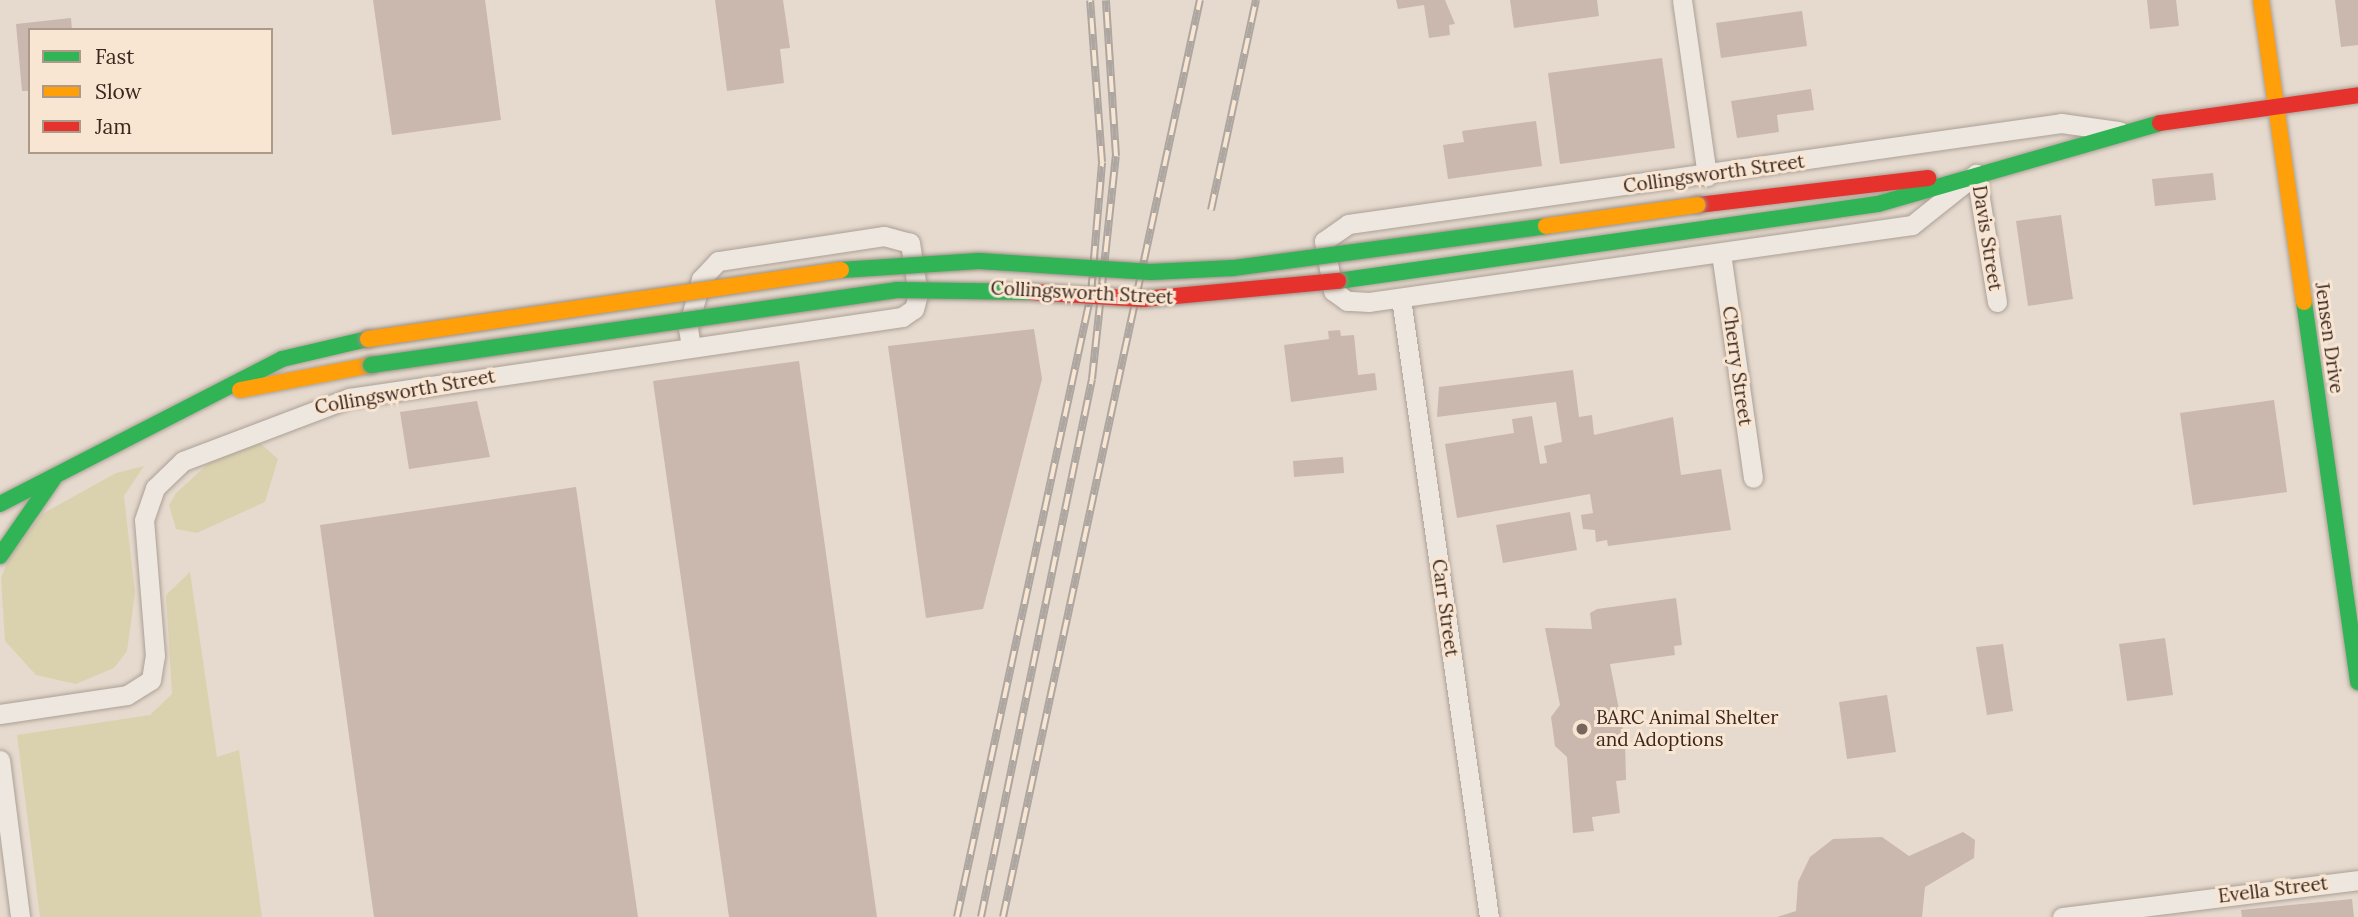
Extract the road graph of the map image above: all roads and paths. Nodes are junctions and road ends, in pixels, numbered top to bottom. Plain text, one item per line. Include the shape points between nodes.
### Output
1 (1682, 0) edge
2 (2261, 0) edge
3 (2358, 95) edge
4 (2275, 105) junction
5 (2125, 132) junction
6 (1976, 174) junction
7 (1707, 176) junction
8 (1721, 253) junction
9 (1401, 298) junction
10 (1997, 302) dead end
11 (691, 347) junction
12 (223, 393) junction
13 (56, 475) junction
14 (1753, 478) dead end
15 (0, 504) edge
16 (0, 556) edge
17 (2358, 682) edge
18 (0, 714) edge
19 (0, 760) edge
20 (5, 842) edge
21 (2358, 880) edge
22 (20, 917) edge
23 (1489, 917) edge
24 (2062, 917) edge

1 - 7 street
2 - 4 main road, Jensen Drive
3 - 4 main road, Collingsworth Street
4 - 5 main road, Collingsworth Street
4 - 17 main road, Jensen Drive
5 - 6 main road, Collingsworth Street
5 - 7 street, Collingsworth Street via 2062,123
6 - 8 street, Collingsworth Street via 1912,225
6 - 10 street, Davis Street
6 - 12 main road, Collingsworth Street, bridge via 1878,204 1214,296 897,290 371,365
6 - 12 main road, Collingsworth Street, bridge via 1698,205 1233,268 1151,272 979,261 877,265 368,339 282,359
7 - 9 street, Collingsworth Street via 1348,224 1328,235 1330,282 1339,298
8 - 9 street, Collingsworth Street
8 - 14 street, Cherry Street
9 - 23 street, Carr Street
11 - 11 street, Collingsworth Street via 902,317 914,309 918,294 910,243 884,236 718,261 701,279 688,328
11 - 18 street, Collingsworth Street via 349,398 183,461 155,488 144,520 155,656 151,680 127,695
12 - 13 main road, Collingsworth Street
13 - 15 main road, Collingsworth Street
13 - 16 main road
19 - 20 street
20 - 22 street
21 - 24 street, Evella Street

